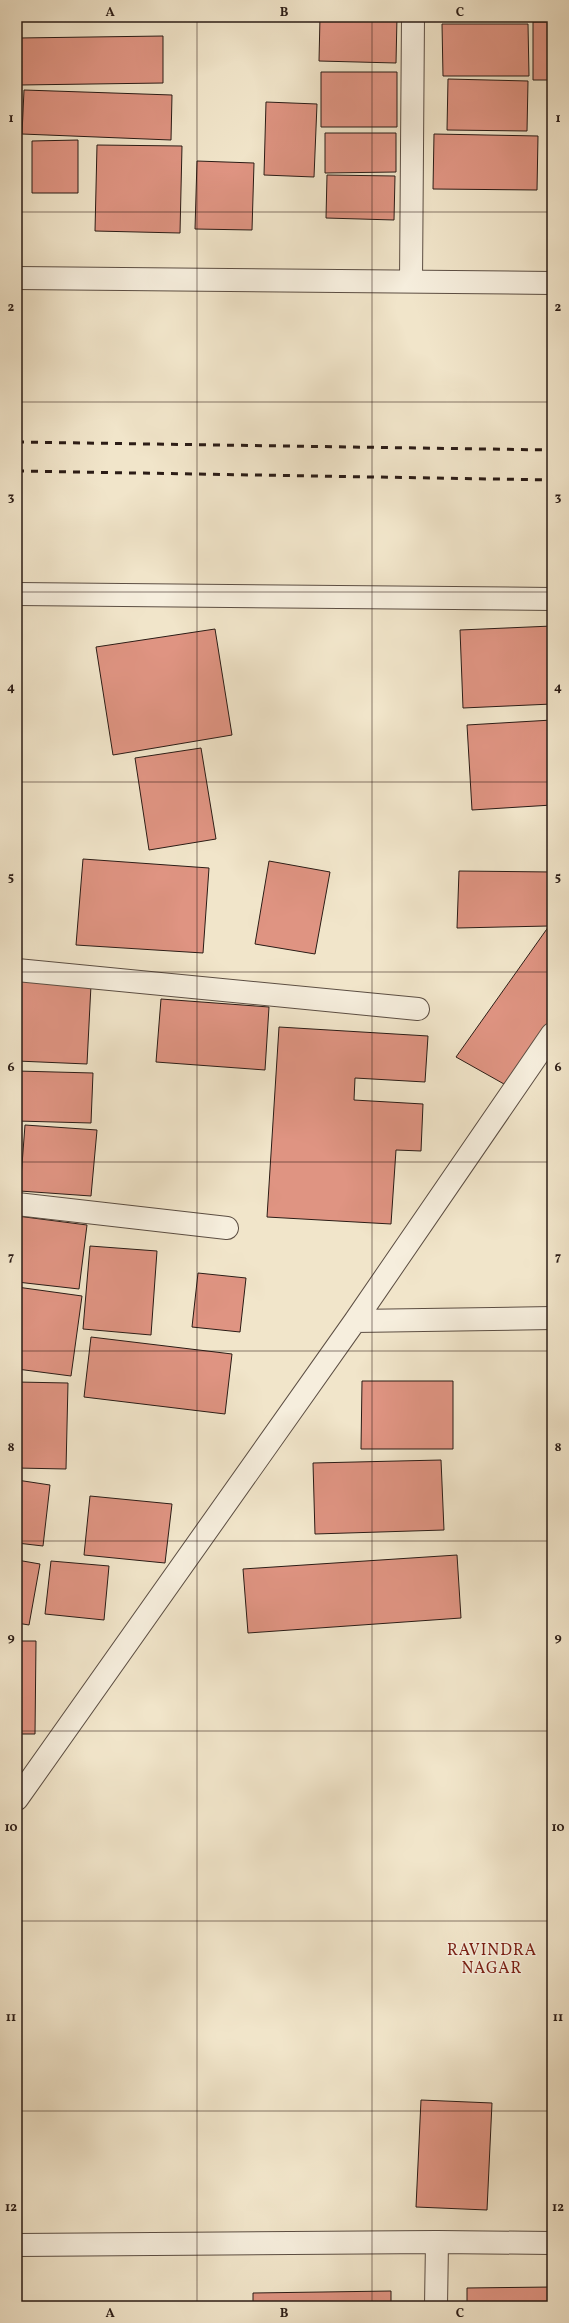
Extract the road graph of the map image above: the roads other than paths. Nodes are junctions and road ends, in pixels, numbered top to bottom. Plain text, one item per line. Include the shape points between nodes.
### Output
1 (413, 17) edge
2 (17, 278) edge
3 (411, 281) junction
4 (552, 283) edge
5 (17, 594) edge
6 (552, 599) edge
7 (17, 970) edge
8 (418, 1009) dead end
9 (552, 1034) edge
10 (17, 1204) edge
11 (226, 1228) dead end
12 (552, 1318) edge
13 (355, 1321) junction
14 (17, 1799) edge
15 (437, 2242) junction
16 (552, 2243) edge
17 (17, 2245) edge
18 (436, 2306) edge

1 - 3 street
2 - 3 street
3 - 4 street
5 - 6 street
7 - 8 street
9 - 13 street
10 - 11 street
12 - 13 street
13 - 14 street
15 - 16 street
15 - 17 street
15 - 18 street

